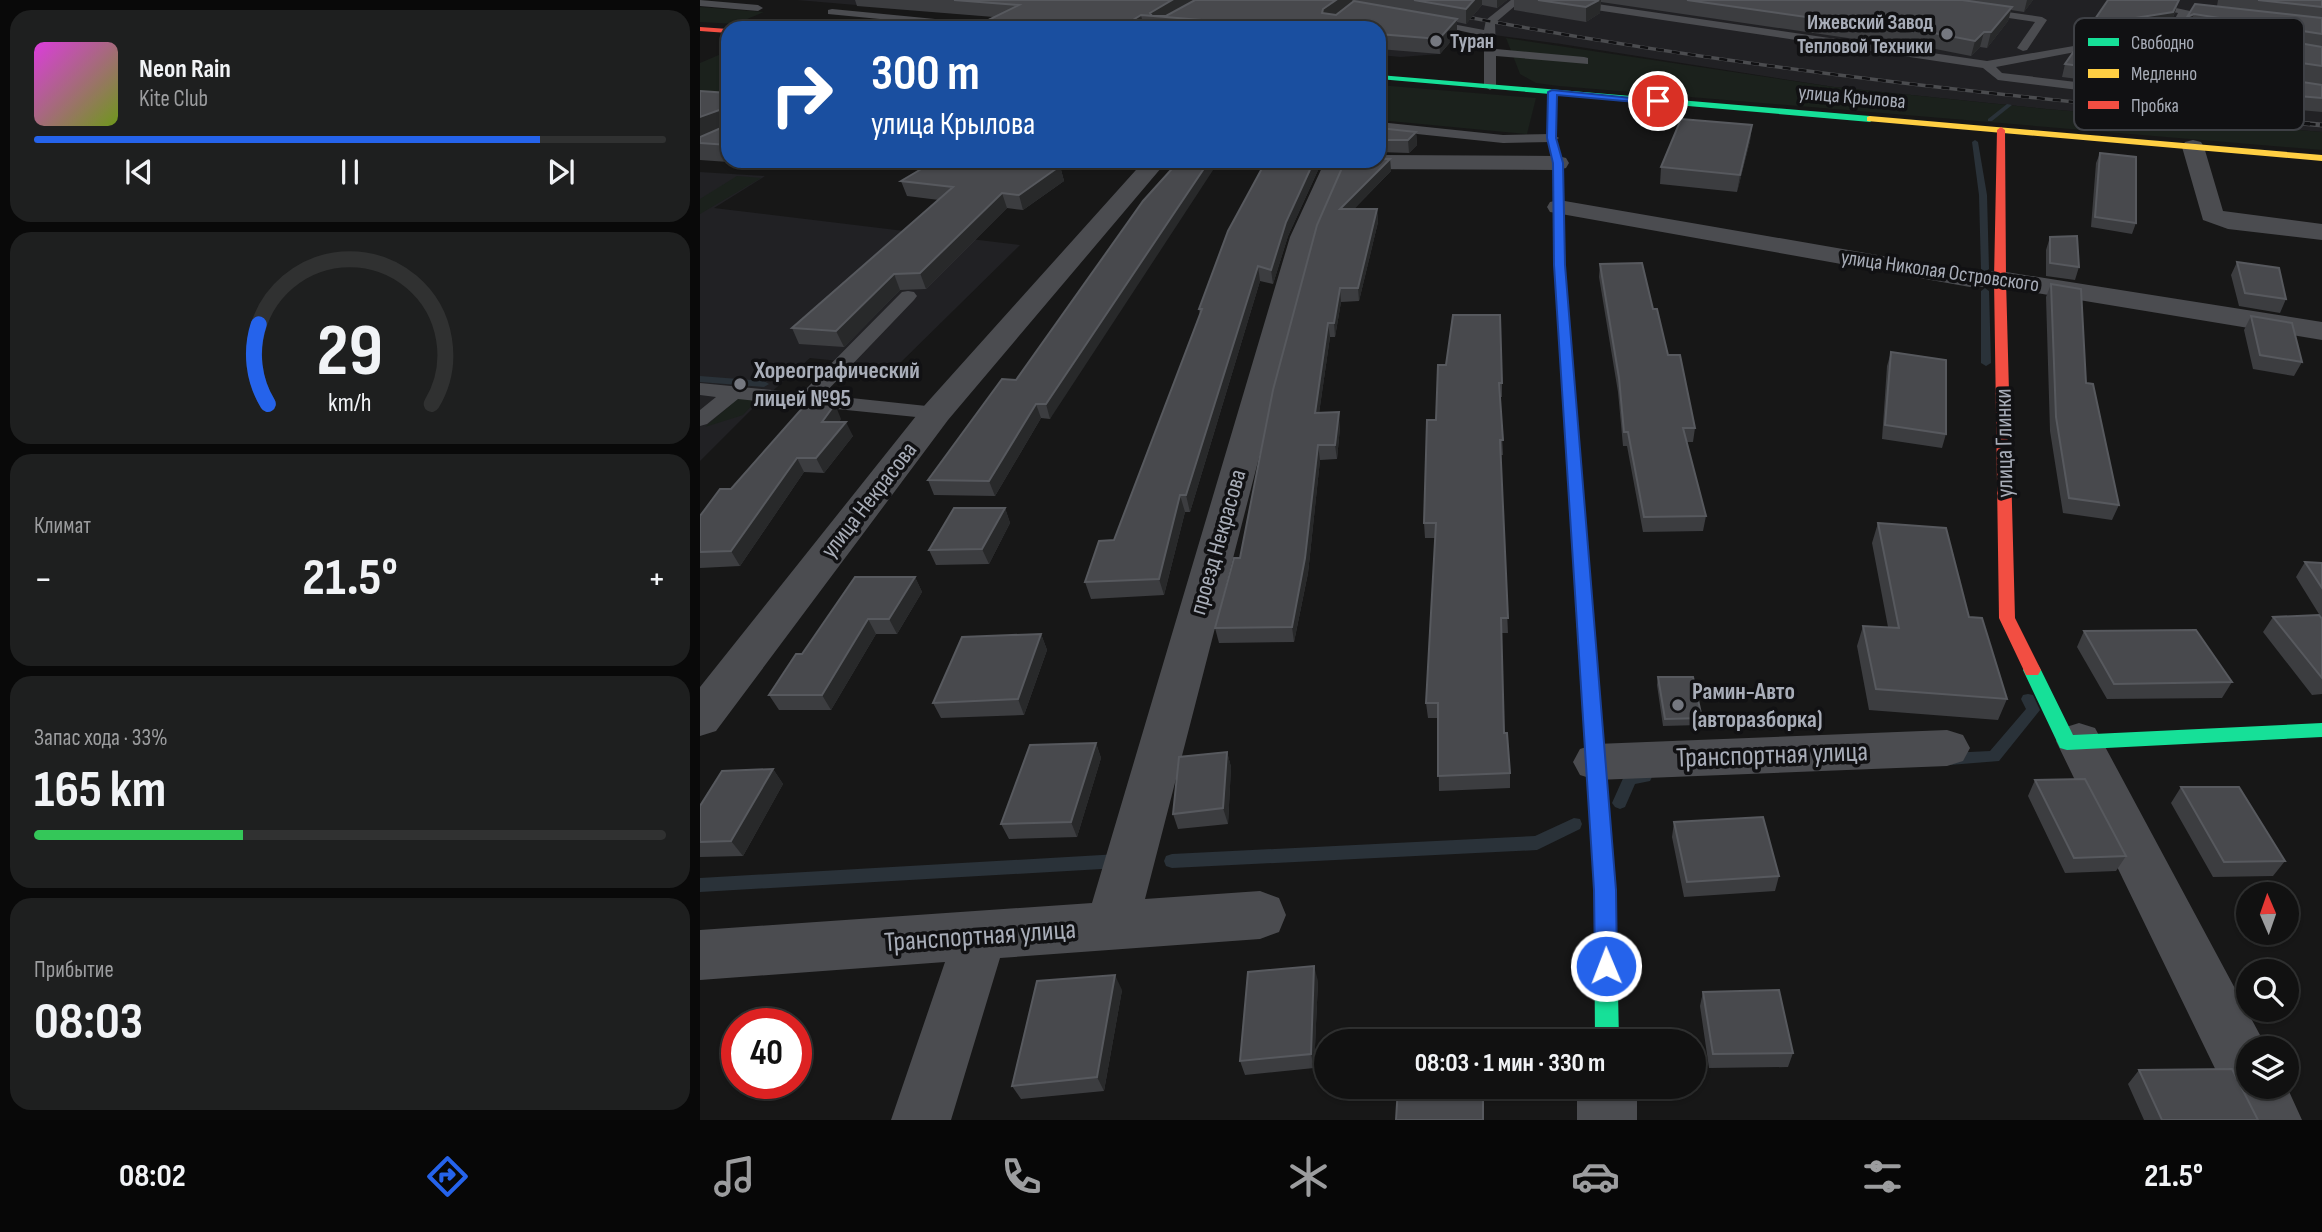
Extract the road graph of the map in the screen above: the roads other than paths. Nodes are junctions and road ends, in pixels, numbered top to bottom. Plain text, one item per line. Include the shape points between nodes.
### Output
1 (1517, 0) edge
2 (1549, 0) edge
3 (1641, 0) edge
4 (2120, 0) edge
5 (700, 3) edge
6 (758, 8) dead end
7 (1962, 9) edge
8 (832, 12) dead end
9 (1618, 14) junction
10 (1647, 15) junction
11 (2185, 18) edge
12 (1407, 19) edge
13 (935, 21) edge
14 (700, 29) edge
15 (721, 30) edge
16 (1490, 34) junction
17 (2023, 48) dead end
18 (2074, 49) edge
19 (1490, 52) junction
20 (1584, 61) dead end
21 (1987, 65) junction
22 (1955, 73) dead end
23 (1386, 78) edge
24 (2074, 85) edge
25 (1490, 86) junction
26 (1552, 92) junction
27 (1386, 127) edge
28 (2001, 130) junction
29 (1552, 138) junction
30 (2193, 147) junction
31 (2322, 158) edge
32 (1386, 162) edge
33 (1558, 163) junction
34 (1150, 168) edge
35 (1333, 168) edge
36 (1559, 207) junction
37 (2322, 232) edge
38 (2000, 279) junction
39 (908, 296) edge
40 (2322, 331) edge
41 (700, 389) edge
42 (734, 392) junction
43 (808, 399) junction
44 (936, 413) junction
45 (700, 420) edge
46 (700, 719) edge
47 (2322, 730) edge
48 (2073, 742) junction
49 (1947, 748) dead end
50 (1597, 762) junction
51 (1260, 915) dead end
52 (1112, 926) junction
53 (980, 936) junction
54 (700, 955) edge
55 (1606, 1029) edge
56 (2236, 1050) edge
57 (1607, 1099) edge
58 (2261, 1099) edge
59 (921, 1120) edge
60 (1607, 1120) edge
61 (2272, 1120) edge

1 - 16 lane via 1490,22
2 - 9 lane
3 - 9 lane
4 - 11 lane via 2190,12
5 - 6 lane
7 - 17 lane via 2042,20
8 - 13 lane
9 - 10 lane
10 - 21 lane
10 - 22 lane via 1639,26
12 - 16 lane
14 - 15 street
16 - 19 lane
18 - 21 lane
19 - 20 lane
19 - 25 lane
21 - 24 lane via 1998,76
23 - 25 street, улица Крылова
25 - 26 street, улица Крылова
26 - 28 street, улица Крылова
26 - 29 street
27 - 29 lane via 1503,139
28 - 30 street, улица Крылова
28 - 38 street, улица Глинки
29 - 33 street
30 - 31 street, улица Крылова
30 - 37 street via 2211,215
32 - 33 street
33 - 36 street
34 - 44 street, улица Некрасова
35 - 52 street, проезд Некрасова via 1303,237
36 - 38 street, улица Николая Островского via 1970,279
36 - 50 street
38 - 40 street, улица Николая Островского
38 - 48 street, улица Глинки via 2007,618
39 - 43 lane
41 - 42 lane
42 - 43 lane
42 - 45 lane
43 - 44 lane
44 - 46 street, улица Некрасова
47 - 48 street
48 - 56 street, улица Глинки
49 - 50 street, Транспортная улица
50 - 55 street via 1605,890
51 - 52 street, Транспортная улица
52 - 53 street, Транспортная улица
53 - 54 street, Транспортная улица
53 - 59 street
57 - 60 street
58 - 61 street

